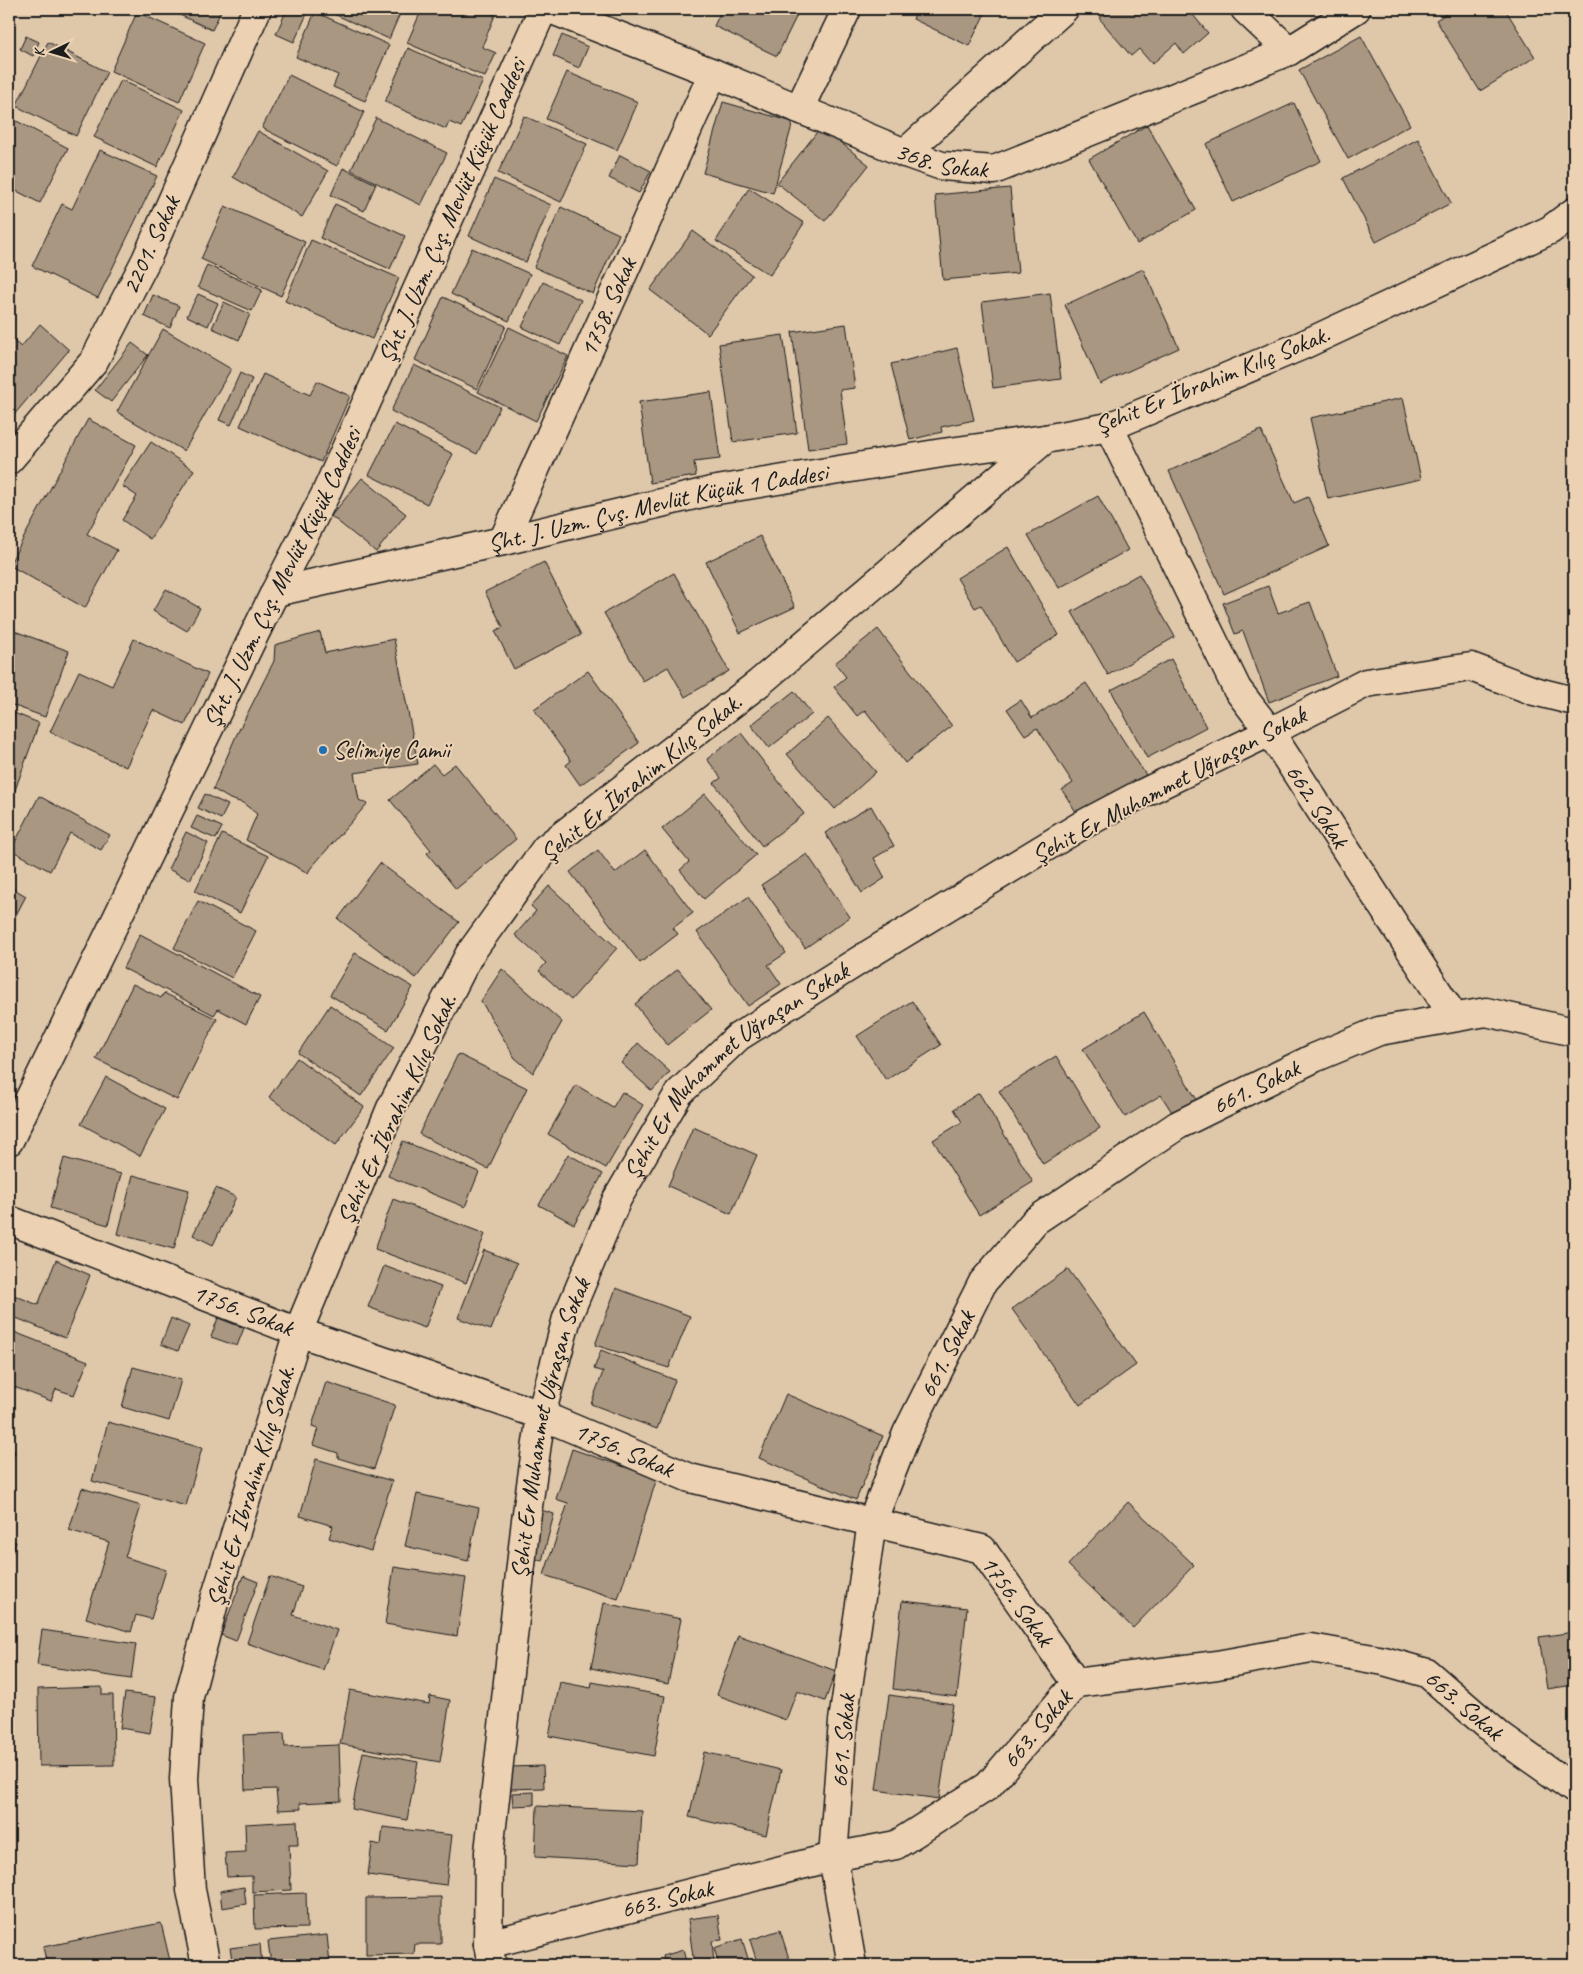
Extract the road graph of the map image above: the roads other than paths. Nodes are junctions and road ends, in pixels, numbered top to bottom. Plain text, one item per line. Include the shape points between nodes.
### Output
1 (257, 9) edge
2 (542, 9) edge
3 (550, 9) edge
4 (847, 9) edge
5 (1064, 9) edge
6 (1245, 9) edge
7 (1356, 9) edge
8 (1289, 51) junction
9 (712, 73) junction
10 (799, 109) junction
11 (905, 153) junction
12 (1574, 212) edge
13 (1562, 233) edge
14 (1109, 427) junction
15 (1046, 439) junction
16 (9, 460) edge
17 (503, 542) junction
18 (275, 592) junction
19 (1574, 701) edge
20 (1270, 732) junction
21 (1454, 1017) junction
22 (1574, 1032) edge
23 (9, 1141) edge
24 (9, 1220) edge
25 (298, 1332) junction
26 (541, 1416) junction
27 (872, 1522) junction
28 (1076, 1683) junction
29 (1574, 1789) edge
30 (833, 1856) junction
31 (490, 1955) edge
32 (206, 1965) edge
33 (852, 1965) edge

1 - 16 street, 2201. Sokak via 146,260 94,360
2 - 18 street, Şht. J. Uzm. Çvş. Mevlüt Küçük Caddesi via 326,495
3 - 9 street, 368. Sokak
4 - 10 street
5 - 11 street
6 - 8 street
7 - 8 street, 368. Sokak
8 - 11 street, 368. Sokak via 994,170 942,166
9 - 10 street, 368. Sokak
9 - 17 street, 1758. Sokak
10 - 11 street, 368. Sokak
12 - 13 street, Şehit Er İbrahim Kılıç Sokak.
13 - 14 street, Şehit Er İbrahim Kılıç Sokak.
14 - 15 street, Şehit Er İbrahim Kılıç Sokak.
14 - 20 street, 662. Sokak via 1237,689
15 - 17 street, Şht. J. Uzm. Çvş. Mevlüt Küçük 1 Caddesi via 711,490
15 - 25 street, Şehit Er İbrahim Kılıç Sokak. via 759,683 546,848 470,955 391,1108
17 - 18 street, Şht. J. Uzm. Çvş. Mevlüt Küçük 1 Caddesi
18 - 23 street, Şht. J. Uzm. Çvş. Mevlüt Küçük Caddesi
19 - 20 street, Şehit Er Muhammet Uğraşan Sokak via 1534,691 1471,667 1366,683
20 - 21 street, 662. Sokak
20 - 26 street, Şehit Er Muhammet Uğraşan Sokak via 1082,825 738,1037 679,1093 617,1199 567,1318
21 - 22 street via 1486,1012
21 - 27 street, 661. Sokak via 1379,1031 1314,1058 1178,1125 1035,1222 983,1282 907,1433
24 - 25 street, 1756. Sokak
25 - 26 street, 1756. Sokak
25 - 32 street, Şehit Er İbrahim Kılıç Sokak. via 215,1599 189,1697 184,1779 191,1890
26 - 27 street, 1756. Sokak via 690,1478
26 - 31 street, Şehit Er Muhammet Uğraşan Sokak via 526,1520 489,1852
27 - 28 street, 1756. Sokak via 982,1549
27 - 30 street, 661. Sokak via 842,1721
28 - 29 street, 663. Sokak via 1217,1665 1311,1648 1384,1661 1426,1673 1502,1738
28 - 30 street, 663. Sokak via 988,1786 896,1845
30 - 31 street, 663. Sokak
30 - 33 street, 661. Sokak

